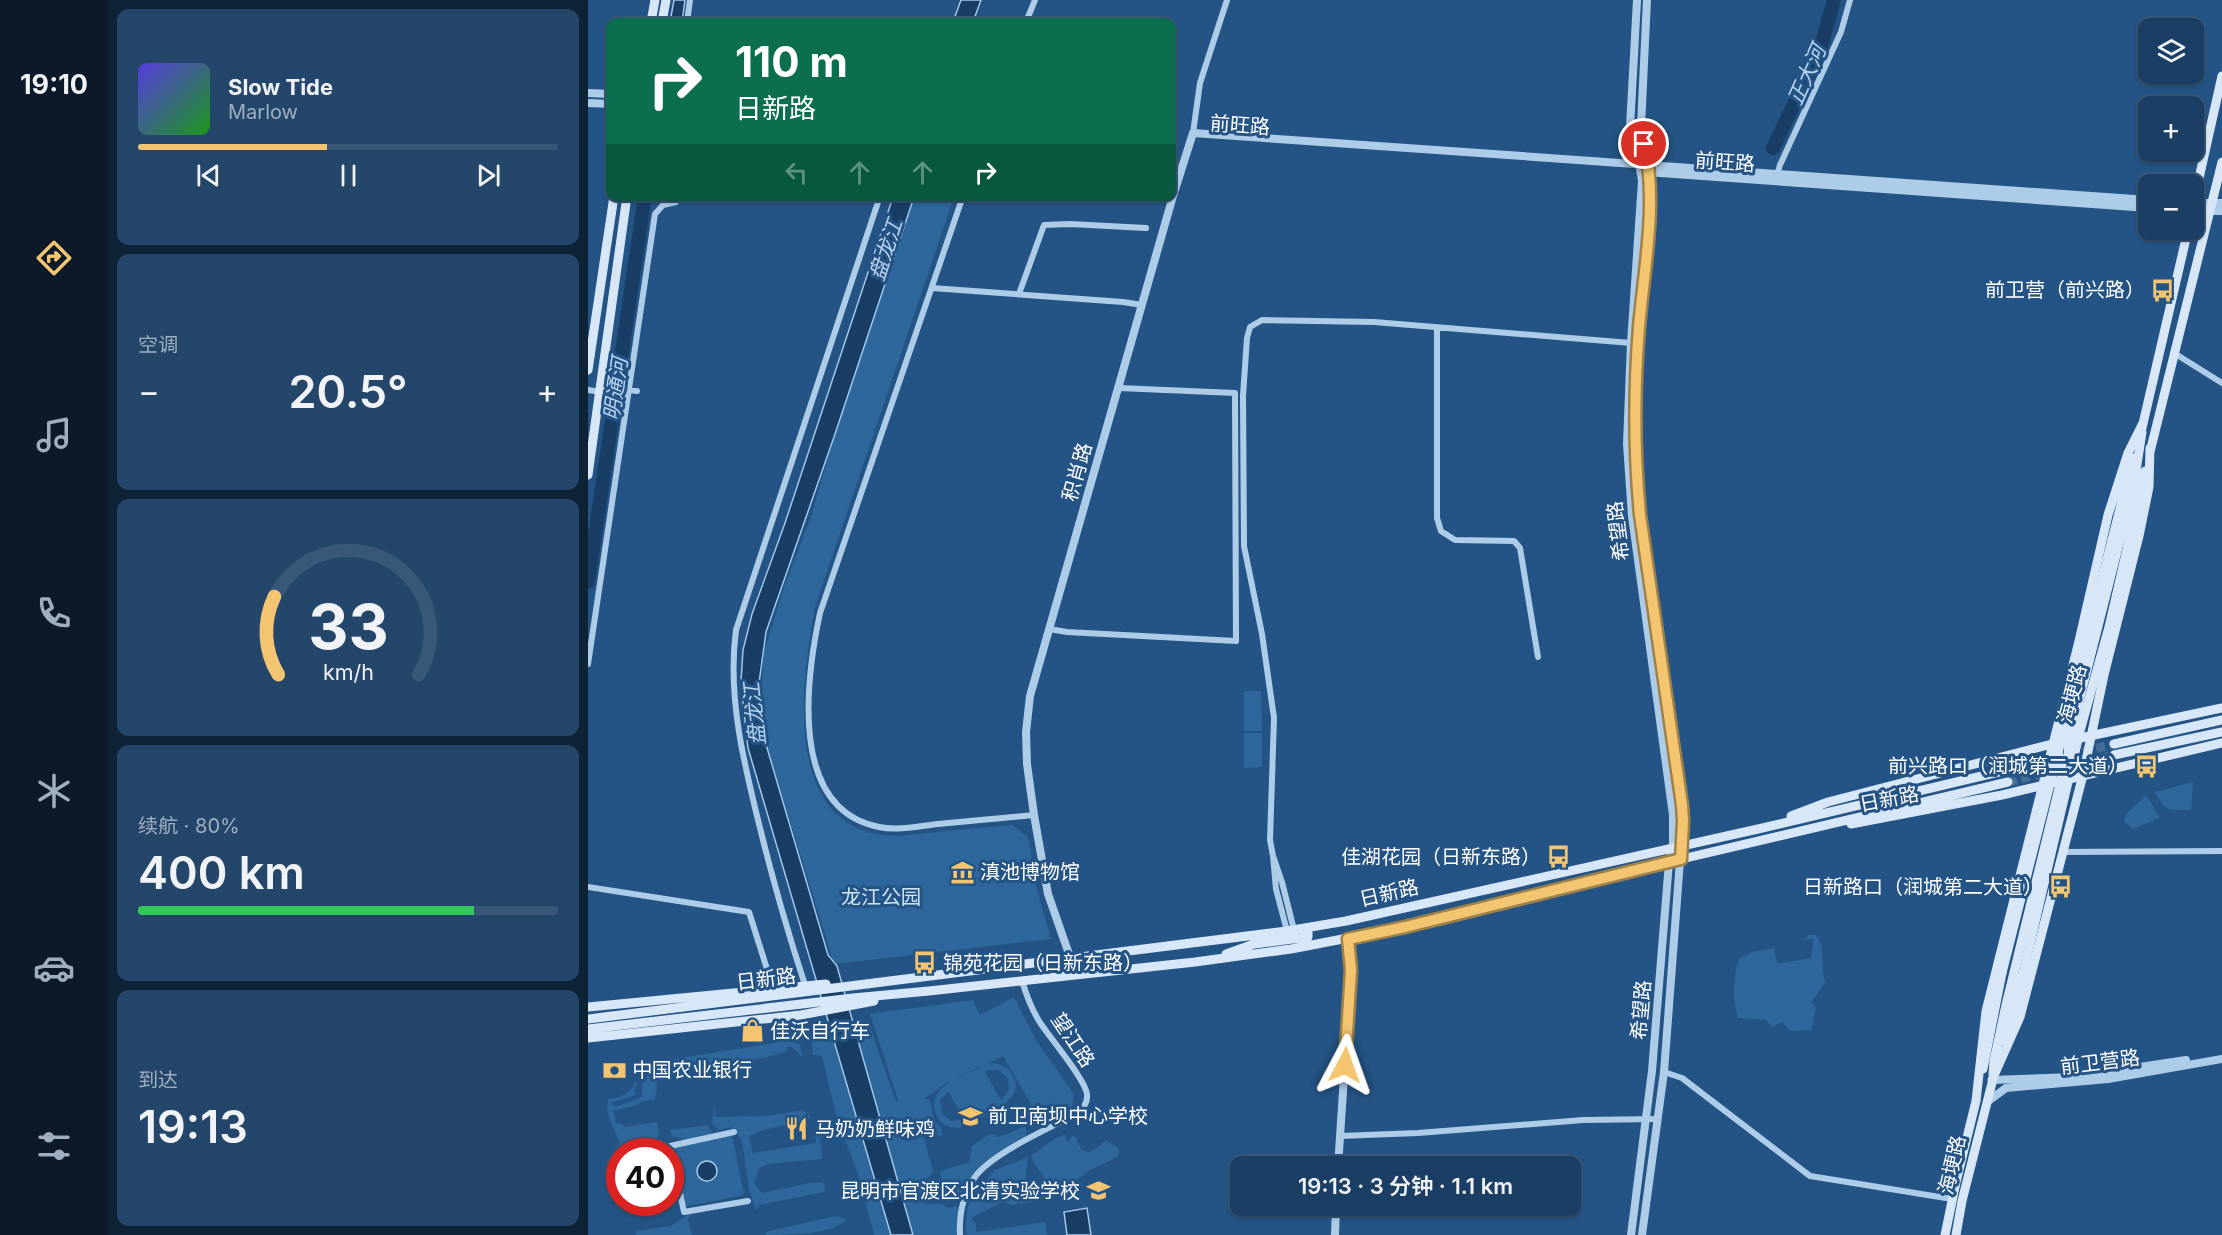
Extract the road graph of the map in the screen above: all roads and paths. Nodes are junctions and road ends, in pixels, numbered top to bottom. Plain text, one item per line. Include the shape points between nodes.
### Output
1 (655, 0) edge
2 (666, 0) edge
3 (690, 0) edge
4 (1035, 0) edge
5 (1227, 0) edge
6 (1637, 0) edge
7 (1647, 0) edge
8 (1850, 0) edge
9 (652, 18) edge
10 (664, 18) edge
11 (688, 18) edge
12 (1028, 18) edge
13 (2222, 75) edge
14 (588, 93) edge
15 (606, 94) edge
16 (588, 103) edge
17 (606, 104) edge
18 (1192, 136) junction
19 (2222, 162) edge
20 (1645, 169) junction
21 (2200, 174) edge
22 (1777, 175) junction
23 (1176, 187) edge
24 (2138, 200) edge
25 (613, 201) edge
26 (626, 201) edge
27 (676, 201) edge
28 (878, 201) edge
29 (961, 201) edge
30 (1172, 201) edge
31 (2222, 203) edge
32 (2204, 206) edge
33 (2138, 207) edge
34 (2211, 207) junction
35 (2204, 209) edge
36 (2222, 211) edge
37 (1146, 228) dead end
38 (2186, 240) edge
39 (932, 288) junction
40 (1019, 294) junction
41 (1142, 305) junction
42 (1437, 328) junction
43 (1631, 343) junction
44 (2174, 353) junction
45 (588, 370) edge
46 (2222, 383) edge
47 (1119, 388) junction
48 (604, 389) junction
49 (588, 390) edge
50 (626, 390) junction
51 (637, 391) dead end
52 (2143, 423) junction
53 (2151, 448) junction
54 (588, 475) edge
55 (1049, 630) junction
56 (1538, 657) dead end
57 (588, 664) edge
58 (2222, 708) edge
59 (2222, 720) edge
60 (2222, 732) edge
61 (2091, 736) junction
62 (2069, 741) junction
63 (2222, 743) edge
64 (2052, 744) junction
65 (2114, 744) tunnel mouth
66 (2114, 755) tunnel mouth
67 (2007, 770) tunnel mouth
68 (2083, 775) junction
69 (2061, 780) junction
70 (2008, 782) tunnel mouth
71 (2043, 784) junction
72 (1034, 815) junction
73 (1758, 829) junction
74 (1772, 837) junction
75 (1677, 847) junction
76 (2222, 851) edge
77 (2063, 852) junction
78 (1681, 859) junction
79 (1669, 862) junction
80 (588, 886) edge
81 (1294, 930) junction
82 (1348, 939) junction
83 (1070, 957) junction
84 (1203, 961) junction
85 (1022, 981) junction
86 (773, 988) junction
87 (806, 989) junction
88 (588, 1007) edge
89 (810, 1008) junction
90 (588, 1019) edge
91 (588, 1029) edge
92 (588, 1038) edge
93 (2222, 1054) edge
94 (2222, 1059) edge
95 (1664, 1072) junction
96 (1992, 1080) junction
97 (1978, 1089) junction
98 (1986, 1102) junction
99 (1647, 1118) junction
100 (1658, 1119) junction
101 (734, 1132) dead end
102 (1340, 1136) junction
103 (1339, 1156) edge
104 (1952, 1199) junction
105 (748, 1201) dead end
106 (1336, 1216) edge
107 (960, 1235) edge
108 (1335, 1235) edge
109 (1631, 1235) edge
110 (1642, 1235) edge
111 (1946, 1235) edge
112 (1956, 1235) edge

1 - 9 main road
2 - 10 main road
3 - 11 street
4 - 12 street
5 - 18 street, 积肖路 via 1200,83
6 - 20 street, 希望路 via 1630,127 1632,147
7 - 20 street, 希望路 via 1641,126
8 - 22 street via 1841,32
13 - 21 main road
14 - 15 street
16 - 17 street
18 - 20 street, 前旺路
18 - 23 street, 积肖路
19 - 34 main road, 海埂路
20 - 22 street, 前旺路
20 - 33 street, 前旺路
20 - 43 street, 希望路
20 - 75 street, 希望路 via 1650,195 1638,343 1636,468 1682,805
22 - 24 street, 前旺路
25 - 45 main road
26 - 48 main road
27 - 50 street via 663,205 655,214
28 - 87 street via 736,630 734,650 738,723 749,785
29 - 39 street
30 - 41 street, 积肖路
31 - 34 street
32 - 34 street
34 - 35 street
34 - 36 street
34 - 44 main road, 海埂路
37 - 40 street via 1044,225
38 - 52 main road, 海埂路
39 - 40 street
39 - 72 street via 820,613 808,685 812,751 831,799 843,812 879,827
40 - 41 street
41 - 47 street, 积肖路
42 - 43 street
42 - 56 street via 1439,525 1441,531 1455,540 1514,541 1520,548
42 - 81 street via 1374,322 1262,320 1248,331 1243,396 1244,546 1274,718 1270,831 1273,856
43 - 75 street, 希望路 via 1629,481
44 - 46 street
44 - 53 main road, 海埂路
47 - 55 street, 积肖路
47 - 55 street via 1235,393 1236,640
48 - 49 street
48 - 50 street
48 - 54 main road
50 - 51 street
50 - 57 street
52 - 62 main road via 2134,484
52 - 64 main road via 2128,453 2108,515
52 - 97 main road, 海埂路, bridge via 2002,973
53 - 61 main road via 2143,516
53 - 96 main road, 海埂路, bridge via 2022,977
55 - 72 street, 积肖路 via 1030,696 1026,732
58 - 61 main road
59 - 65 main road
60 - 66 main road
61 - 62 main road
61 - 68 main road
62 - 64 main road
62 - 68 main road via 2070,761
63 - 68 main road, 日新路
64 - 69 main road via 2062,760
64 - 71 main road
64 - 73 main road via 1828,802
67 - 73 main road, 日新路
68 - 69 main road, 日新路
68 - 77 main road
69 - 71 main road, 日新路
69 - 96 main road via 2006,1005
70 - 74 main road, 日新路
71 - 74 main road, 日新路 via 1881,819
71 - 97 main road via 1986,1011
72 - 83 street, 积肖路 via 1048,894
73 - 75 main road, 日新路
74 - 78 main road, 日新路
75 - 78 street, 希望路
75 - 79 street, 希望路
75 - 81 main road, 日新路
76 - 77 street
77 - 96 main road via 2020,1017
78 - 79 main road, 日新路
78 - 95 street, 希望路
79 - 82 main road, 日新路
79 - 99 street, 希望路
80 - 86 street via 750,912
81 - 83 main road, 日新路
81 - 84 main road via 1308,932 1308,937 1254,944
82 - 84 main road, 日新路
82 - 102 street via 1351,970
83 - 87 main road, 日新路
84 - 85 main road, 日新路
85 - 89 main road, 日新路
85 - 107 street, 望江路 via 1040,1022 1085,1087 1087,1101 1077,1114 986,1165 975,1177 961,1210
86 - 87 main road, 日新路
86 - 88 main road, 日新路
87 - 90 main road, 日新路
89 - 91 main road, 日新路 via 790,1005
89 - 92 main road, 日新路
93 - 96 street, 前卫营路 via 2106,1073
94 - 98 street, 前卫营路 via 2109,1079 2006,1088
95 - 100 street, 希望路
95 - 104 street via 1682,1078 1810,1176
96 - 98 main road, 海埂路
97 - 104 main road, 海埂路
98 - 112 main road, 海埂路
99 - 100 street
99 - 102 street
99 - 109 street, 希望路
100 - 110 street, 希望路
101 - 105 street via 670,1146 684,1212
102 - 103 street
104 - 111 main road, 海埂路
106 - 108 street

